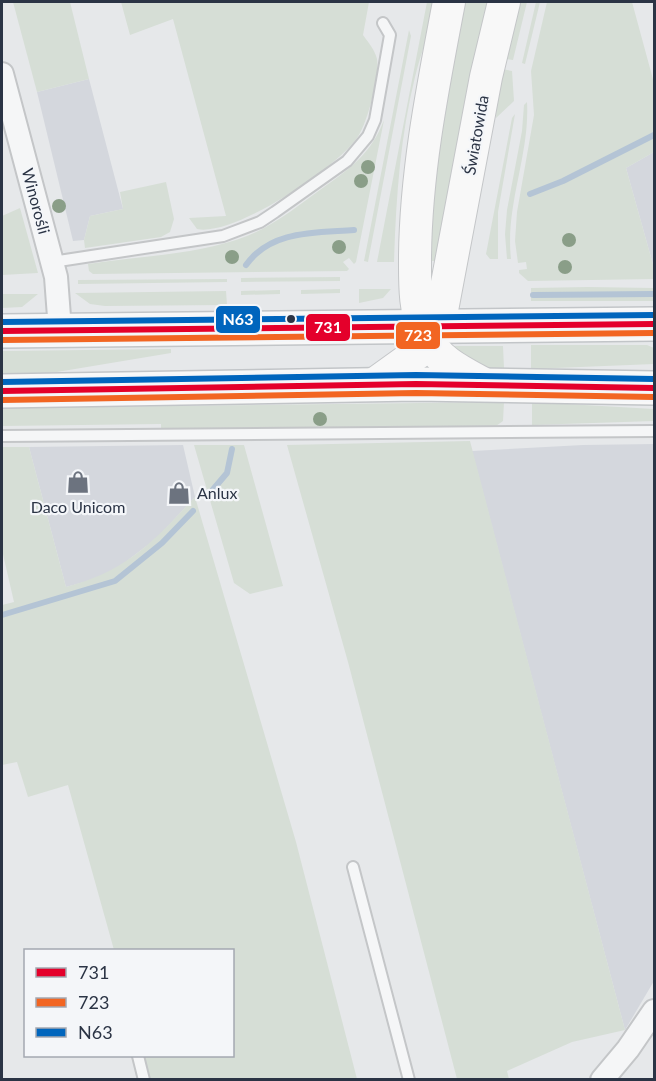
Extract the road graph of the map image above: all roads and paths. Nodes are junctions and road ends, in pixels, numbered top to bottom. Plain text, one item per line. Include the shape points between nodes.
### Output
1 (449, 2) edge
2 (504, 2) edge
3 (383, 23) dead end
4 (2, 74) edge
5 (52, 262) junction
6 (415, 270) junction
7 (451, 270) junction
8 (654, 324) edge
9 (496, 325) junction
10 (367, 327) junction
11 (60, 330) junction
12 (2, 331) edge
13 (430, 332) junction
14 (486, 384) junction
15 (373, 385) junction
16 (654, 388) edge
17 (2, 390) edge
18 (654, 431) edge
19 (2, 436) edge
20 (352, 867) dead end
21 (654, 1011) edge
22 (138, 1057) edge
23 (144, 1080) edge
24 (410, 1080) edge
25 (602, 1080) edge

1 - 6 street via 422,156
2 - 7 street, Światowida via 486,77
3 - 5 lane via 390,35 375,120 368,136 347,161 275,212 241,230 202,240
4 - 5 street, Winorośli
5 - 11 street, Winorośli
6 - 10 street via 409,294 396,312
6 - 13 street via 415,285
7 - 9 street, Światowida via 454,291 462,305 482,321
7 - 13 street, Światowida
8 - 9 main road
9 - 13 main road
10 - 11 main road
10 - 13 main road
11 - 12 main road
13 - 14 street via 450,364
13 - 15 street
14 - 15 main road
14 - 16 main road
15 - 17 main road
18 - 19 lane
20 - 24 lane
21 - 25 street
22 - 23 lane

